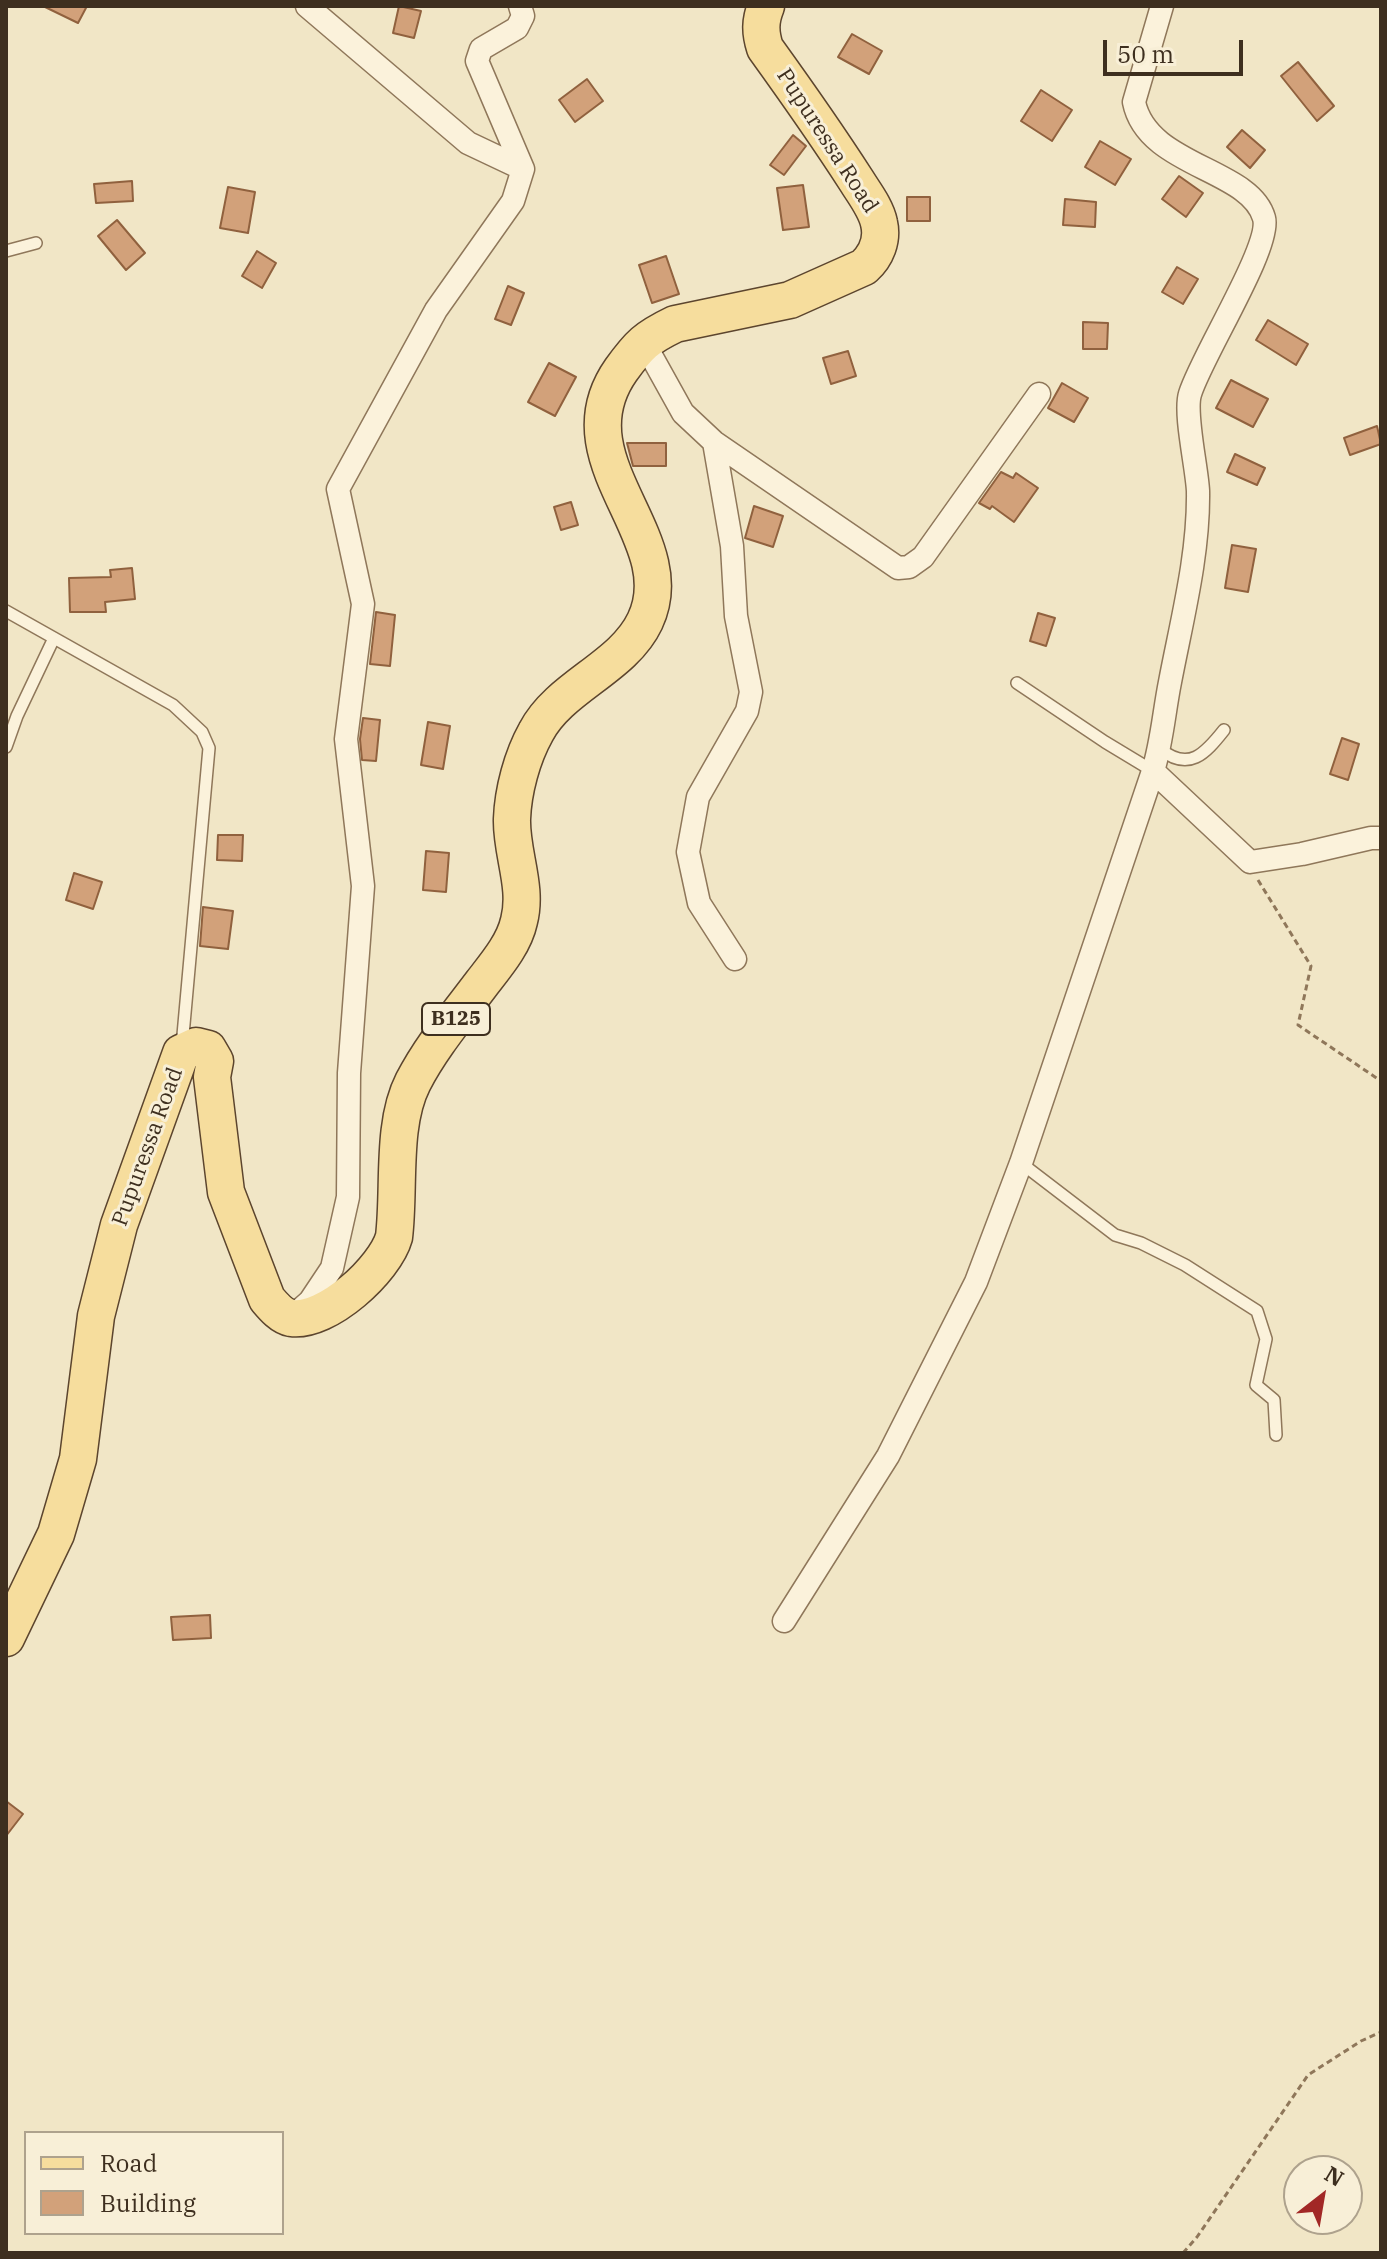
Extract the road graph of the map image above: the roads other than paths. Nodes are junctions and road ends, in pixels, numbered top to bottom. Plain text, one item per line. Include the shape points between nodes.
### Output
1 (307, 6) edge
2 (520, 6) edge
3 (766, 6) edge
4 (1162, 6) edge
5 (523, 169) junction
6 (36, 243) dead end
7 (6, 251) edge
8 (643, 341) junction
9 (1039, 394) dead end
10 (714, 442) junction
11 (6, 611) edge
12 (54, 638) junction
13 (1017, 683) dead end
14 (1224, 730) dead end
15 (6, 747) edge
16 (1156, 760) junction
17 (1381, 838) edge
18 (735, 959) dead end
19 (181, 1053) junction
20 (1021, 1163) junction
21 (291, 1318) junction
22 (1276, 1435) dead end
23 (784, 1621) dead end
24 (6, 1638) edge

1 - 5 street via 468,143
2 - 5 street via 523,16 517,28 481,49 477,61
3 - 8 main road, Pupuressa Road / B125 via 761,19 765,48 874,210 879,244 864,267 790,300 675,324
4 - 16 street via 1134,102 1137,118 1162,145 1254,197 1265,220 1260,247 1188,398 1198,491 1190,585
5 - 21 street via 513,201 436,310 338,489 363,604 346,739 363,886 349,1073 348,1197 332,1268
6 - 7 lane
8 - 10 street via 683,413
8 - 21 main road, Pupuressa Road / B125 via 614,380 603,438 613,477 654,574 654,597 644,624 621,652 552,707 531,744 512,820 522,901 519,923 506,950 412,1084 402,1113 391,1249 355,1290 322,1311
9 - 10 street via 923,557 909,567 898,568 875,554
10 - 18 street via 751,692 747,711 698,797 688,852 699,903
11 - 12 lane
12 - 15 lane
12 - 19 lane via 173,705 202,732 209,748
13 - 16 lane via 1105,742
14 - 16 lane via 1193,759
16 - 17 street via 1250,862
16 - 20 street
19 - 21 main road, Pupuressa Road via 196,1046 208,1049 215,1061 212,1077 226,1192 267,1299
19 - 24 main road, Pupuressa Road via 119,1225 96,1316 78,1459 56,1534
20 - 22 lane via 1115,1235 1185,1265 1257,1311 1266,1339 1256,1385 1274,1400
20 - 23 street via 976,1282 888,1456

